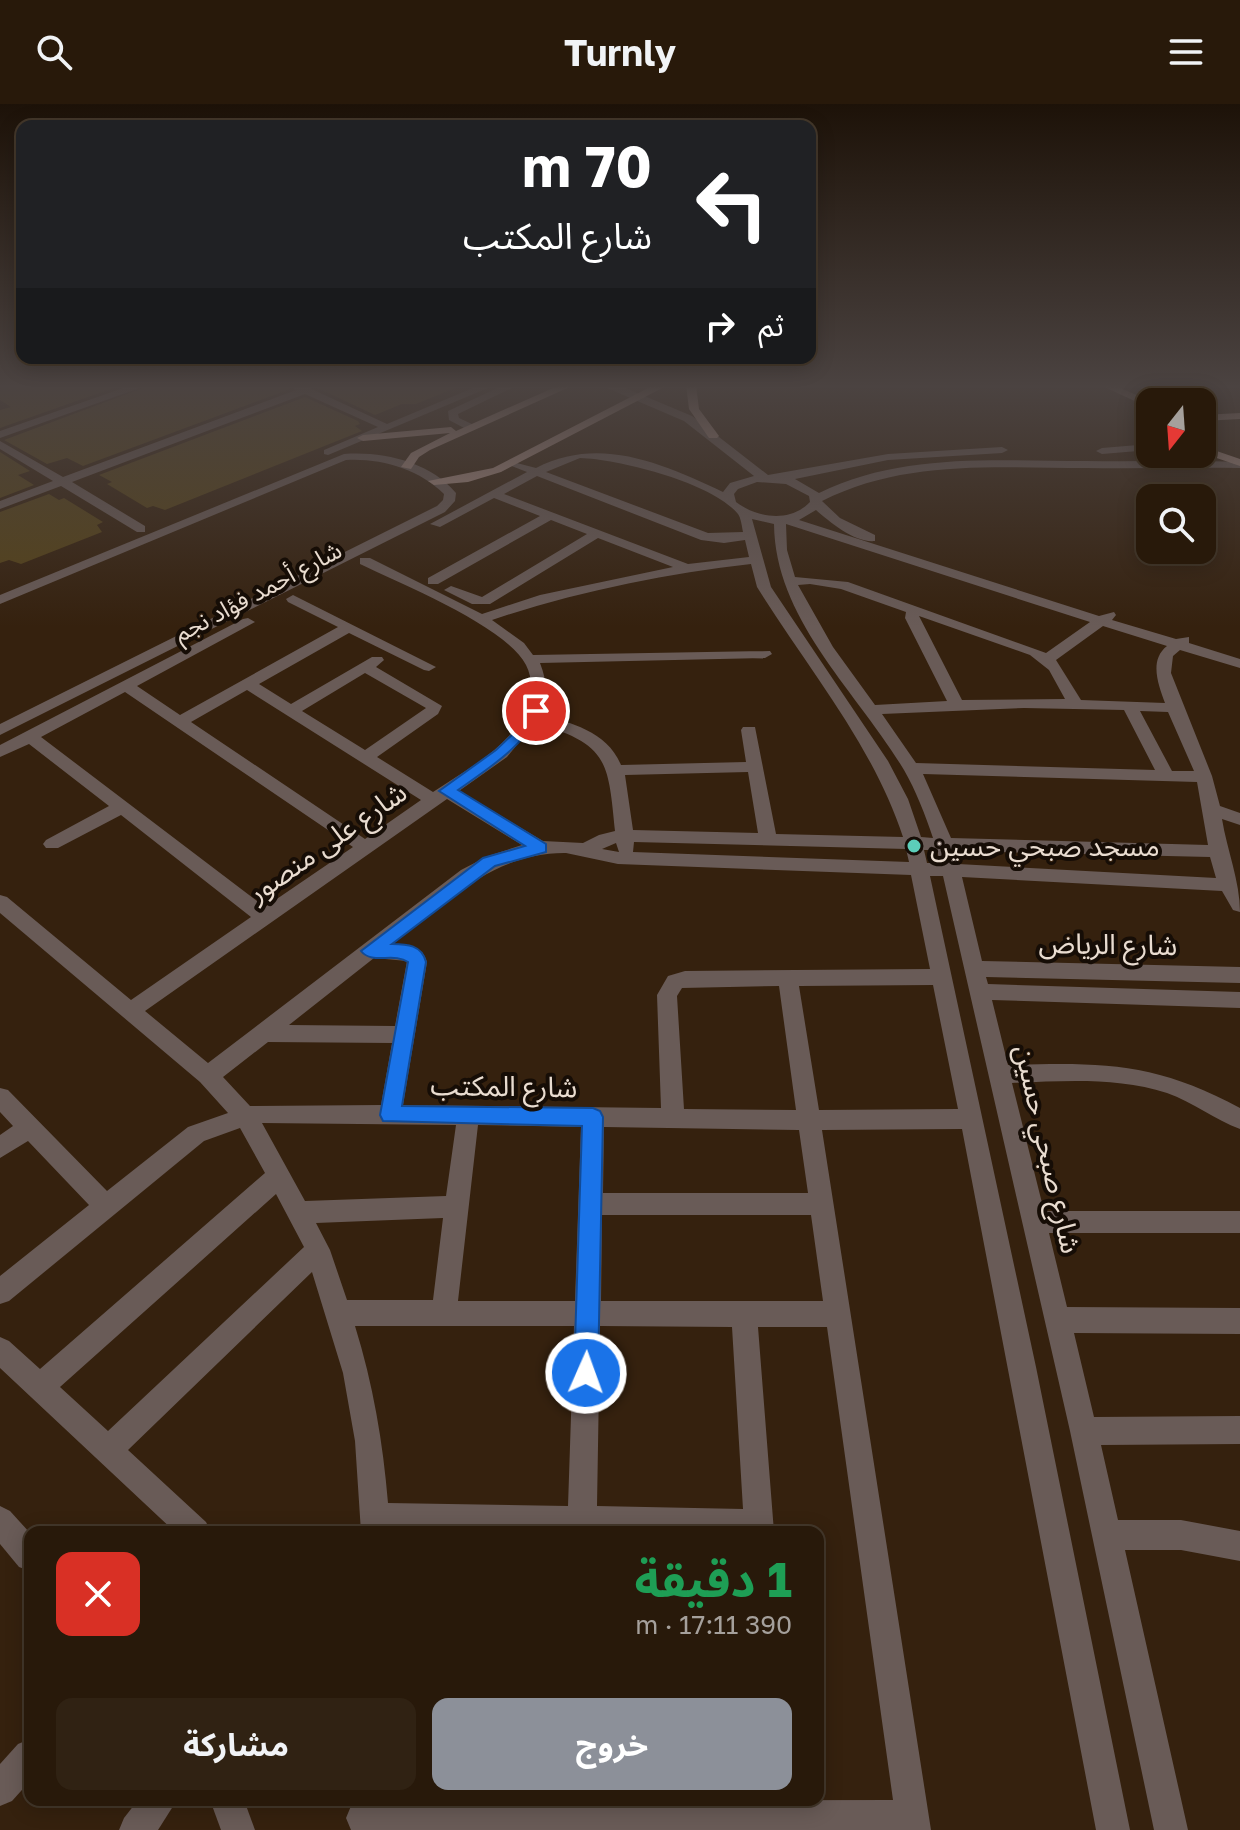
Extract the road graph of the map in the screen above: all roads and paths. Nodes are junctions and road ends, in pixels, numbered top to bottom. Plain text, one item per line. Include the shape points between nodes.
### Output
1 (35, 466) edge
2 (103, 466) edge
3 (296, 466) edge
4 (321, 466) edge
5 (403, 466) edge
6 (506, 466) edge
7 (520, 466) edge
8 (549, 466) edge
9 (638, 466) edge
10 (747, 466) edge
11 (842, 466) edge
12 (1014, 466) edge
13 (407, 467) joint
14 (536, 472) junction
15 (769, 478) junction
16 (434, 481) junction
17 (62, 482) junction
18 (494, 494) junction
19 (816, 501) junction
20 (0, 505) edge
21 (551, 515) junction
22 (741, 516) junction
23 (782, 519) junction
24 (141, 529) junction
25 (598, 533) junction
26 (371, 558) junction
27 (755, 560) junction
28 (689, 569) junction
29 (433, 581) junction
30 (788, 581) junction
31 (0, 587) edge
32 (293, 599) junction
33 (0, 600) edge
34 (914, 609) junction
35 (1107, 617) junction
36 (481, 619) junction
37 (349, 627) junction
38 (1182, 641) junction
39 (394, 650) junction
40 (765, 654) dead end
41 (1240, 654) edge
42 (532, 659) junction
43 (1048, 659) junction
44 (1240, 664) edge
45 (365, 667) junction
46 (429, 667) dead end
47 (248, 684) junction
48 (126, 686) junction
49 (1075, 703) junction
50 (956, 704) junction
51 (1129, 705) junction
52 (1175, 708) junction
53 (872, 710) junction
54 (291, 711) junction
55 (533, 717) junction
56 (178, 723) junction
57 (0, 730) edge
58 (749, 730) dead end
59 (29, 736) junction
60 (0, 752) edge
61 (365, 757) junction
62 (755, 767) junction
63 (911, 768) junction
64 (616, 770) junction
65 (1167, 776) junction
66 (1204, 777) junction
67 (440, 795) junction
68 (122, 807) junction
69 (1212, 809) junction
70 (1240, 819) edge
71 (624, 836) junction
72 (768, 840) junction
73 (52, 844) dead end
74 (914, 844) junction
75 (945, 846) junction
76 (365, 847) junction
77 (540, 848) junction
78 (585, 850) junction
79 (1217, 851) junction
80 (627, 859) junction
81 (920, 869) junction
82 (952, 870) junction
83 (1228, 885) junction
84 (1240, 905) edge
85 (4, 911) edge
86 (265, 917) junction
87 (370, 951) junction
88 (1240, 975) edge
89 (941, 977) junction
90 (788, 978) junction
91 (978, 981) junction
92 (1240, 1000) edge
93 (130, 1011) junction
94 (264, 1033) junction
95 (404, 1035) junction
96 (1000, 1074) junction
97 (208, 1076) junction
98 (0, 1097) edge
99 (390, 1115) junction
100 (245, 1116) junction
101 (468, 1116) junction
102 (593, 1117) junction
103 (673, 1118) junction
104 (971, 1119) junction
105 (1240, 1119) edge
106 (809, 1120) junction
107 (29, 1127) junction
108 (0, 1148) edge
109 (279, 1176) junction
110 (591, 1204) junction
111 (822, 1204) junction
112 (107, 1207) junction
113 (457, 1207) junction
114 (298, 1212) junction
115 (1035, 1222) junction
116 (1240, 1222) edge
117 (318, 1250) junction
118 (0, 1292) edge
119 (338, 1313) junction
120 (444, 1313) junction
121 (588, 1314) junction
122 (744, 1314) junction
123 (838, 1314) junction
124 (1058, 1320) junction
125 (1240, 1321) edge
126 (0, 1350) edge
127 (40, 1387) junction
128 (1240, 1430) edge
129 (1084, 1431) junction
130 (108, 1450) junction
131 (0, 1521) edge
132 (376, 1524) edge
133 (190, 1526) edge
134 (582, 1526) edge
135 (758, 1526) edge
136 (1106, 1535) junction
137 (1240, 1546) edge
138 (24, 1549) edge
139 (24, 1763) edge
140 (0, 1789) edge
141 (155, 1806) edge
142 (229, 1806) edge
143 (777, 1809) edge
144 (363, 1816) edge
145 (574, 1816) edge
146 (913, 1824) edge
147 (136, 1830) edge
148 (238, 1830) edge
149 (1113, 1830) edge
150 (1171, 1830) edge

1 - 17 street
2 - 17 street
3 - 24 street
4 - 33 street
5 - 13 street
6 - 16 main road via 478,476
7 - 14 street
8 - 14 street, شارع أحمد فؤاد نجم
9 - 22 street, شارع أحمد فؤاد نجم
10 - 15 street
11 - 15 street
12 - 19 street via 948,466 860,479
13 - 16 street
14 - 18 street, شارع أحمد فؤاد نجم
14 - 22 street via 706,537 724,539
15 - 19 street via 805,487
15 - 22 street via 734,486
16 - 57 street, شارع أحمد فؤاد نجم via 450,493 441,509
17 - 20 street
17 - 24 street
18 - 21 street
18 - 26 street, شارع أحمد فؤاد نجم
19 - 23 street via 803,515
19 - 35 street via 845,527 882,543
21 - 25 street
21 - 29 street
22 - 23 street
22 - 27 street
23 - 30 street, شارع صبحي حسين via 778,541
23 - 35 street
24 - 31 street
25 - 28 street
25 - 29 street via 485,601
26 - 29 street
26 - 32 street, شارع أحمد فؤاد نجم
26 - 36 street
27 - 28 street
27 - 74 street via 771,600 880,761
28 - 36 street via 540,599
30 - 34 street via 831,583
30 - 53 street, شارع صبحي حسين via 802,611
32 - 37 street
32 - 48 street, شارع أحمد فؤاد نجم
34 - 43 street
34 - 50 street via 911,616
35 - 38 street
35 - 43 street
36 - 42 street
37 - 39 street
37 - 47 street
38 - 41 street
38 - 44 street
38 - 52 street via 1166,654 1163,667
39 - 45 street
39 - 46 street
40 - 42 street
42 - 55 street via 540,684
43 - 49 street
45 - 54 street
45 - 61 street via 434,708
47 - 54 street
47 - 56 street
48 - 56 street
48 - 59 street, شارع أحمد فؤاد نجم
49 - 50 street
49 - 51 street
50 - 53 street
51 - 52 street
51 - 65 street
52 - 66 street
53 - 63 street, شارع صبحي حسين
54 - 61 street
55 - 64 street via 584,732 605,748
55 - 67 street, شارع على منصور via 501,753
56 - 76 street
58 - 62 street
59 - 60 street, شارع أحمد فؤاد نجم
59 - 68 street
61 - 67 street
62 - 64 street
62 - 72 street
63 - 65 street
63 - 75 street, شارع صبحي حسين
64 - 71 street
65 - 66 street
66 - 69 street
67 - 76 street, شارع على منصور
67 - 77 street
68 - 73 street
68 - 86 street
69 - 70 street
69 - 79 street
71 - 72 street
71 - 78 street
71 - 80 street
72 - 74 street
74 - 75 street
74 - 81 street
75 - 79 street
75 - 82 street, شارع صبحي حسين
76 - 86 street, شارع على منصور
77 - 78 street
77 - 87 street via 489,862
78 - 80 street
79 - 83 street
80 - 81 street
81 - 82 street
81 - 89 street
82 - 83 street
82 - 91 street, شارع صبحي حسين
83 - 84 street
85 - 93 street
86 - 93 street, شارع على منصور
87 - 94 street
87 - 95 street via 406,951 416,957
88 - 91 street, شارع الرياض
89 - 90 street
89 - 104 street
90 - 103 street via 685,979 669,988
90 - 106 street
91 - 92 street, شارع الرياض
91 - 96 street, شارع صبحي حسين
93 - 97 street
94 - 95 street
94 - 97 street
95 - 99 street
96 - 105 street via 1085,1072 1142,1079 1195,1095
96 - 115 street, شارع صبحي حسين
97 - 100 street
98 - 107 street
99 - 100 street, شارع المكتب
99 - 101 street, شارع المكتب
100 - 109 street
100 - 112 street, شارع المكتب via 196,1134
101 - 102 street, شارع المكتب
101 - 113 street
102 - 103 street, شارع المكتب
102 - 110 street
103 - 106 street, شارع المكتب
104 - 106 street, شارع المكتب
104 - 149 street
106 - 111 street
107 - 108 street
107 - 112 street
109 - 114 street
109 - 127 street
110 - 111 street
110 - 121 street
111 - 123 street
112 - 118 street, شارع المكتب
113 - 114 street
113 - 120 street
114 - 117 street
115 - 116 street
115 - 124 street, شارع صبحي حسين
117 - 119 street
117 - 130 street
119 - 120 street
119 - 132 street via 369,1441
120 - 121 street
121 - 122 street
121 - 134 street
122 - 123 street
122 - 135 street
123 - 146 street
124 - 125 street
124 - 129 street, شارع صبحي حسين
126 - 127 street
127 - 130 street
128 - 129 street
129 - 136 street, شارع صبحي حسين
130 - 133 street
131 - 138 street
132 - 134 street
136 - 137 street via 1181,1535
136 - 150 street, شارع صبحي حسين
139 - 140 street
141 - 147 street
142 - 148 street
143 - 145 street
143 - 146 street
144 - 145 street

